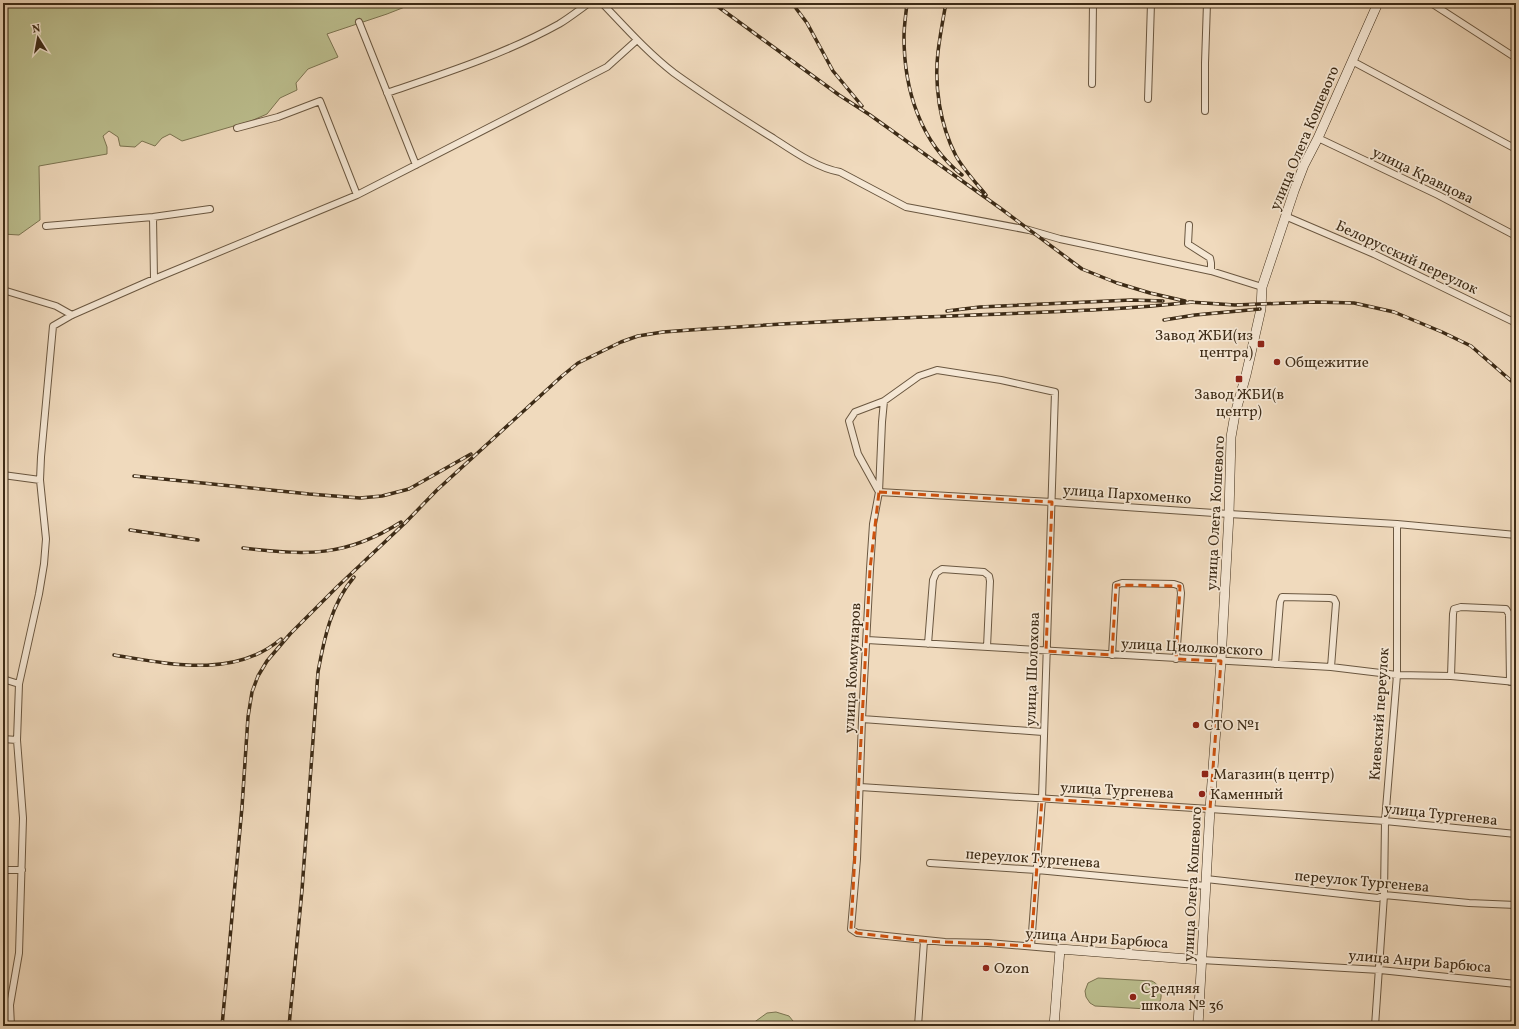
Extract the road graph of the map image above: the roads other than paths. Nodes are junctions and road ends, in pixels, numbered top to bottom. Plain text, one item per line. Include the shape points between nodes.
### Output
1 (589, 3) edge
2 (602, 3) edge
3 (1093, 3) edge
4 (1151, 3) edge
5 (1207, 3) edge
6 (1378, 3) edge
7 (1431, 3) edge
8 (359, 22) dead end
9 (637, 40) junction
10 (1516, 58) edge
11 (1352, 60) junction
12 (1092, 84) dead end
13 (387, 92) junction
14 (1148, 99) dead end
15 (1205, 111) dead end
16 (237, 128) dead end
17 (1318, 138) junction
18 (1516, 149) edge
19 (416, 165) junction
20 (357, 195) junction
21 (210, 210) dead end
22 (1285, 216) junction
23 (153, 217) junction
24 (1189, 225) dead end
25 (46, 226) dead end
26 (1516, 236) edge
27 (1210, 271) junction
28 (154, 279) junction
29 (1262, 287) junction
30 (3, 290) edge
31 (72, 315) junction
32 (1516, 323) edge
33 (884, 401) junction
34 (3, 475) edge
35 (40, 480) junction
36 (879, 492) junction
37 (1052, 502) junction
38 (1229, 514) junction
39 (1397, 524) junction
40 (1516, 535) edge
41 (866, 640) junction
42 (928, 644) junction
43 (987, 647) junction
44 (1046, 651) junction
45 (1112, 655) junction
46 (1176, 659) junction
47 (1221, 661) junction
48 (1275, 664) junction
49 (1332, 667) junction
50 (1397, 675) junction
51 (1451, 676) junction
52 (3, 679) edge
53 (1513, 682) edge
54 (19, 684) junction
55 (862, 719) junction
56 (1043, 732) junction
57 (3, 740) edge
58 (17, 740) junction
59 (860, 787) junction
60 (1042, 799) junction
61 (1210, 809) junction
62 (1385, 821) junction
63 (1516, 834) edge
64 (930, 864) dead end
65 (3, 870) edge
66 (22, 870) junction
67 (1037, 870) junction
68 (1206, 882) junction
69 (1384, 895) junction
70 (1516, 905) edge
71 (852, 922) joint
72 (924, 941) junction
73 (1031, 946) junction
74 (1060, 949) junction
75 (1201, 960) junction
76 (1380, 970) junction
77 (1516, 984) edge
78 (10, 1026) edge
79 (918, 1026) edge
80 (1054, 1026) edge
81 (1198, 1026) edge
82 (1375, 1026) edge

1 - 13 street via 560,23 518,45 456,70
2 - 9 street
3 - 12 street
4 - 14 street
5 - 15 street
6 - 11 street, улица Олега Кошевого
7 - 10 street
8 - 13 street
9 - 19 street via 607,67
9 - 27 street via 673,72 737,116 792,150 906,207 1029,230
11 - 17 street, улица Олега Кошевого
11 - 18 street
13 - 19 street
16 - 20 street via 320,101
17 - 22 street, улица Олега Кошевого via 1304,165
17 - 26 street, улица Кравцова via 1438,195
19 - 20 street
20 - 28 street
21 - 23 street
22 - 29 street, улица Олега Кошевого
22 - 32 street, Белорусский переулок via 1374,254
23 - 25 street
23 - 28 street
24 - 27 street via 1188,244 1210,258
27 - 29 street
28 - 31 street
29 - 38 street, улица Олега Кошевого via 1261,309 1232,429
30 - 31 street via 56,306
31 - 35 street via 53,326
33 - 36 street, улица Коммунаров
33 - 36 street via 855,412 849,422 858,454
33 - 37 street, улица Шолохова via 919,376 937,370 1055,392
34 - 35 street
35 - 54 street via 46,539 44,564
36 - 37 street, улица Пархоменко
36 - 41 street, улица Коммунаров via 873,524
37 - 38 street, улица Пархоменко
37 - 44 street, улица Шолохова
38 - 39 street, улица Пархоменко
38 - 47 street, улица Олега Кошевого
39 - 40 street, улица Пархоменко
39 - 50 street, Киевский переулок
41 - 42 street, улица Циолковского
41 - 55 street, улица Коммунаров
42 - 43 street, улица Циолковского
42 - 43 street via 933,580 936,573 942,569 984,572 989,576
43 - 44 street, улица Циолковского
44 - 45 street, улица Циолковского
44 - 56 street, улица Шолохова
45 - 46 street, улица Циолковского
45 - 46 street via 1116,585 1174,584 1180,586 1181,593
46 - 47 street, улица Циолковского
47 - 48 street, улица Циолковского
47 - 61 street, улица Олега Кошевого
48 - 49 street, улица Циолковского
48 - 49 street via 1282,597 1330,598 1336,603
49 - 50 street, улица Циолковского
50 - 51 street, улица Циолковского
50 - 62 street, Киевский переулок
51 - 53 street, улица Циолковского
51 - 53 street via 1454,609 1506,609 1509,614
52 - 54 street
54 - 58 street
55 - 56 street
55 - 59 street, улица Коммунаров
56 - 60 street, улица Шолохова
57 - 58 street
58 - 66 street via 23,818
59 - 60 street, улица Тургенева
59 - 71 street, улица Коммунаров
60 - 61 street, улица Тургенева
60 - 67 street, улица Шолохова
61 - 62 street, улица Тургенева
61 - 68 street, улица Олега Кошевого
62 - 63 street, улица Тургенева
62 - 69 street, Киевский переулок
64 - 67 street, переулок Тургенева
65 - 66 street
66 - 78 street via 19,953 10,1004
67 - 68 street, переулок Тургенева
67 - 73 street, улица Шолохова
68 - 69 street, переулок Тургенева via 1378,898
68 - 75 street, улица Олега Кошевого
69 - 70 street, переулок Тургенева
69 - 76 street, Киевский переулок
71 - 72 street, улица Анри Барбюса via 851,929 857,933
72 - 73 street, улица Анри Барбюса
72 - 79 street
73 - 74 street, улица Анри Барбюса
74 - 75 street, улица Анри Барбюса
74 - 80 street
75 - 76 street, улица Анри Барбюса
75 - 81 street, улица Олега Кошевого
76 - 77 street, улица Анри Барбюса
76 - 82 street, Киевский переулок

